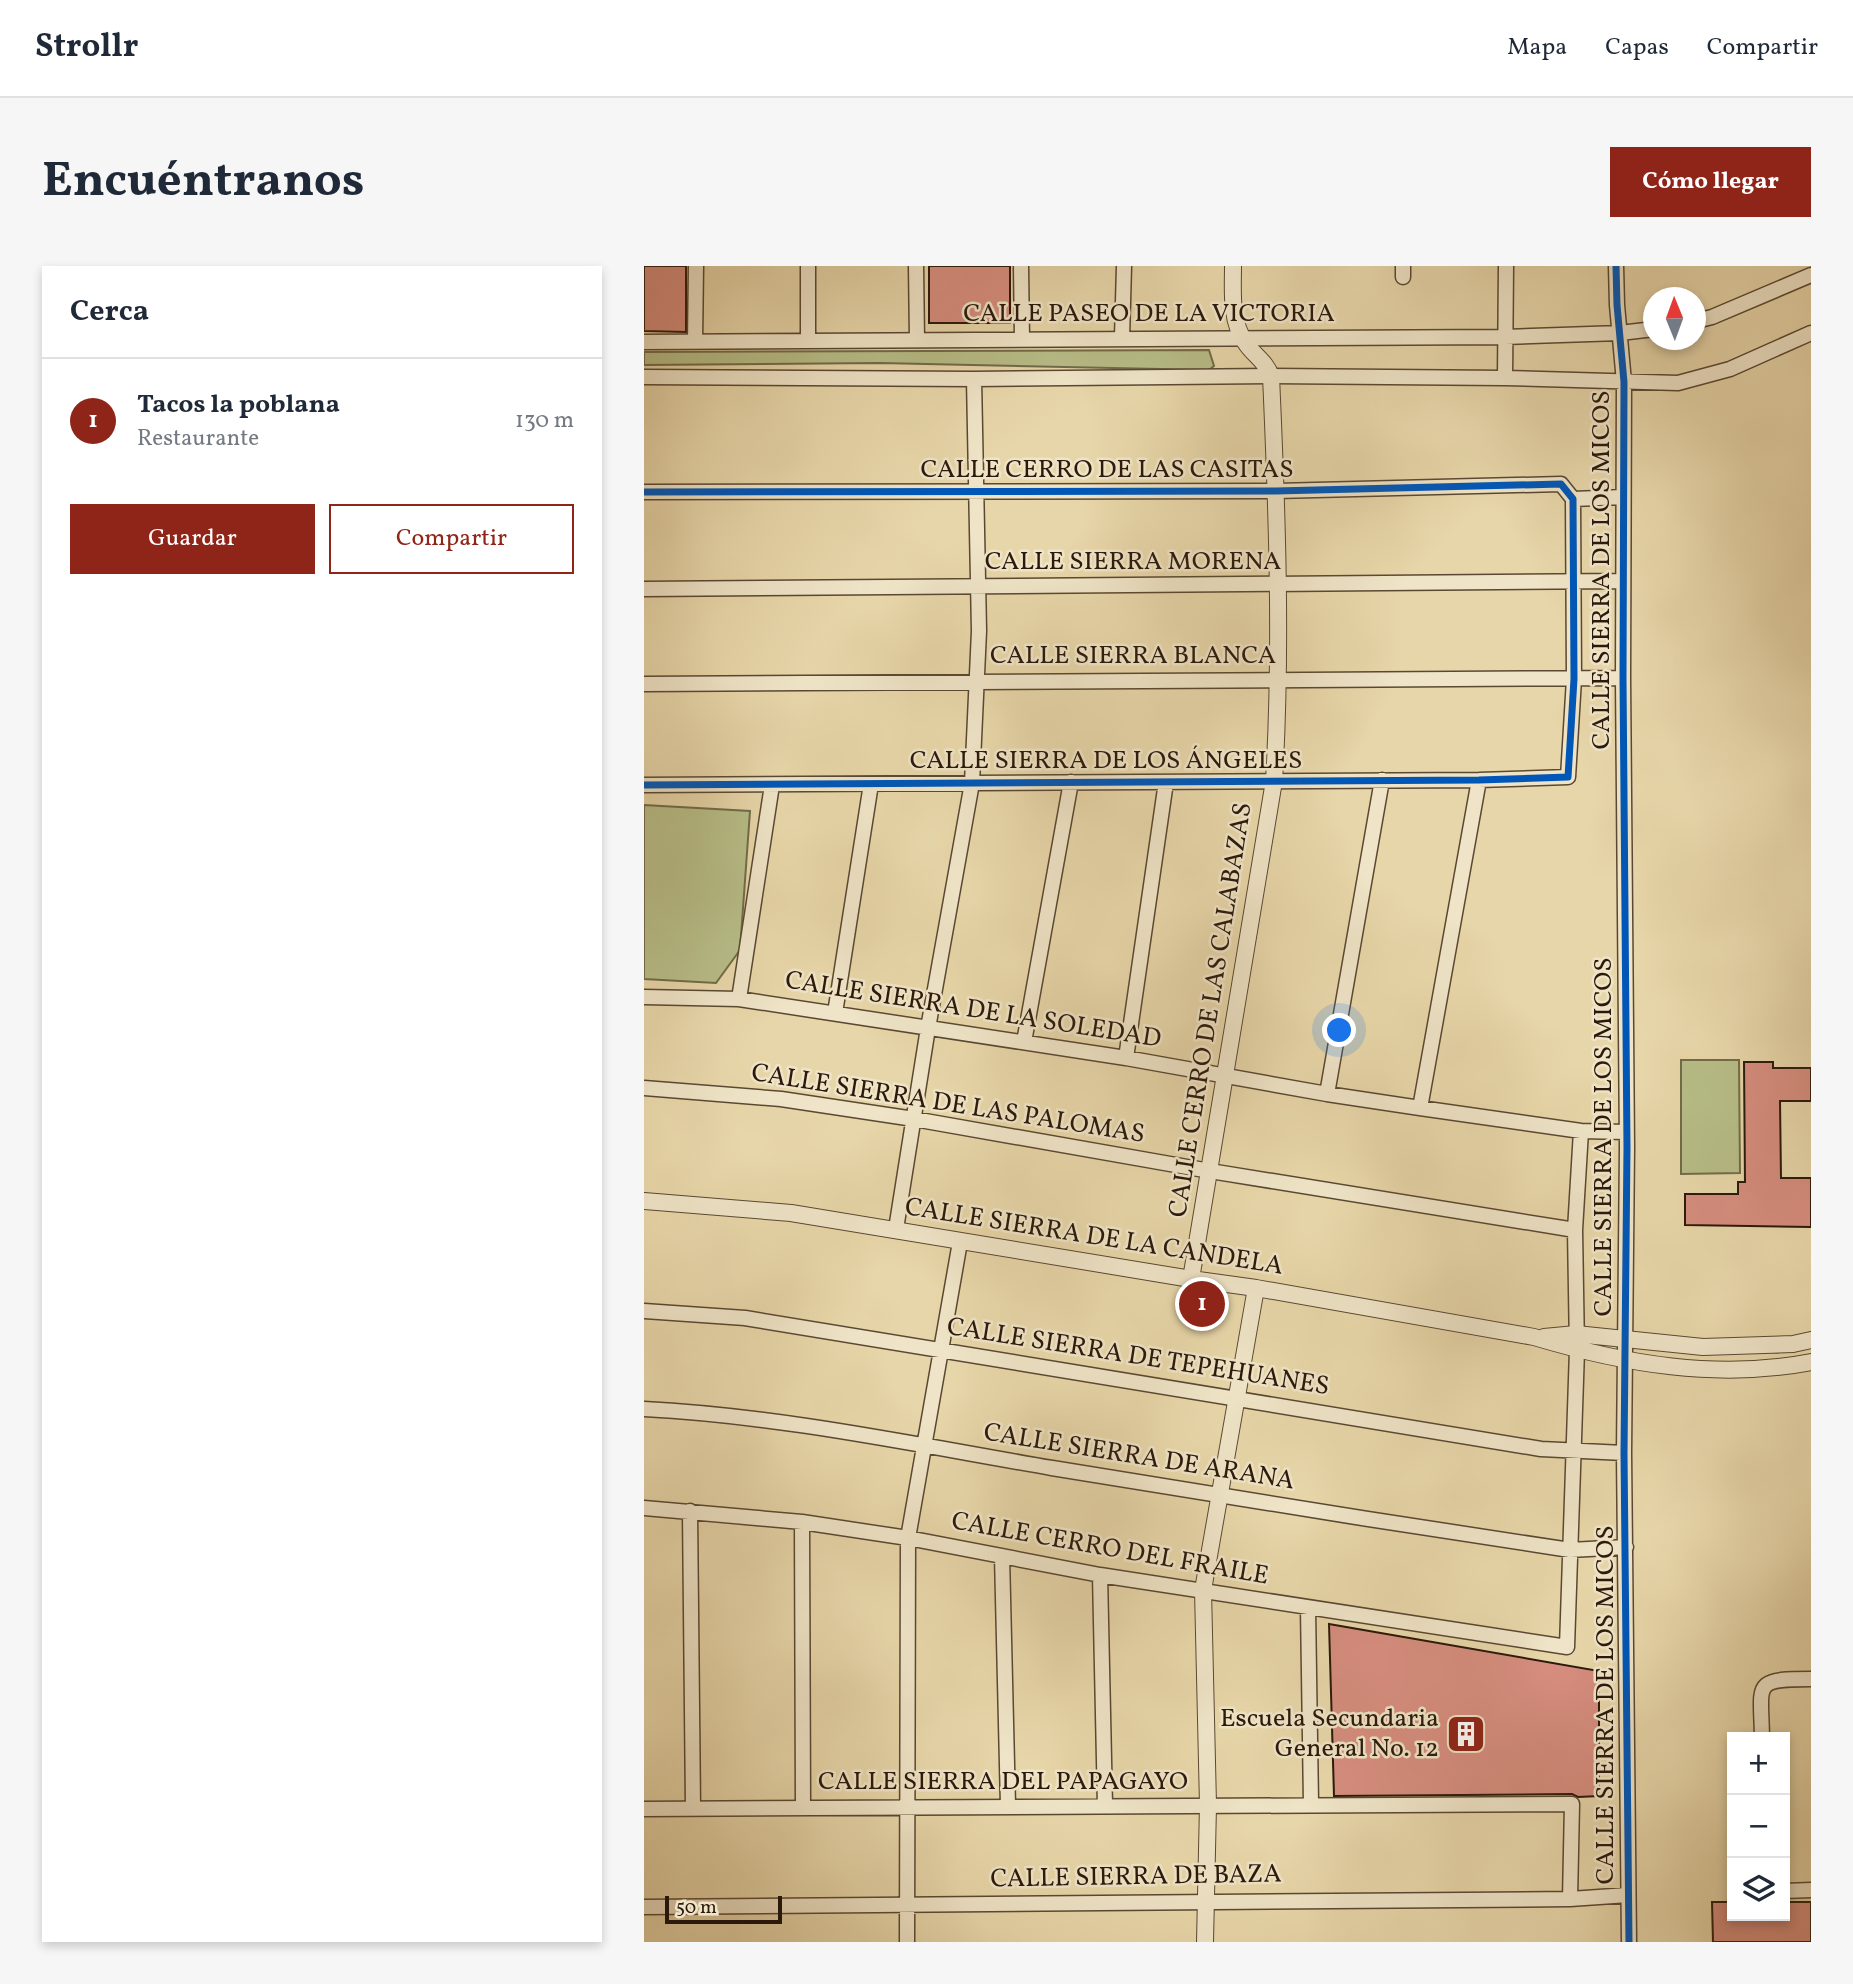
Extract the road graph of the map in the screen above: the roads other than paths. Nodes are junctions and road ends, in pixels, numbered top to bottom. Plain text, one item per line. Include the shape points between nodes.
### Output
1 (696, 266) edge
2 (808, 266) edge
3 (916, 266) edge
4 (1021, 266) edge
5 (1125, 266) edge
6 (1233, 266) edge
7 (1506, 266) edge
8 (1616, 266) edge
9 (1811, 275) edge
10 (1706, 318) edge
11 (1643, 330) edge
12 (1811, 332) edge
13 (1620, 333) junction
14 (1505, 337) junction
15 (1122, 338) junction
16 (1242, 338) junction
17 (1022, 339) junction
18 (808, 340) junction
19 (916, 340) junction
20 (644, 342) edge
21 (695, 342) junction
22 (1271, 376) junction
23 (644, 377) edge
24 (1505, 378) junction
25 (974, 379) junction
26 (1624, 382) junction
27 (976, 491) junction
28 (1276, 491) junction
29 (644, 492) edge
30 (1570, 495) junction
31 (1623, 497) junction
32 (1623, 581) junction
33 (1574, 582) junction
34 (1277, 586) junction
35 (978, 587) junction
36 (644, 589) edge
37 (1623, 678) junction
38 (1277, 679) junction
39 (1574, 679) junction
40 (978, 681) junction
41 (644, 684) edge
42 (1382, 780) junction
43 (1479, 780) junction
44 (1274, 781) junction
45 (1070, 782) junction
46 (1166, 782) junction
47 (972, 783) junction
48 (871, 784) junction
49 (644, 785) edge
50 (772, 785) junction
51 (644, 997) edge
52 (739, 999) junction
53 (835, 1013) junction
54 (928, 1028) junction
55 (1024, 1042) junction
56 (1126, 1058) junction
57 (1225, 1074) junction
58 (644, 1088) edge
59 (1327, 1094) junction
60 (1420, 1108) junction
61 (914, 1119) junction
62 (1581, 1131) junction
63 (1626, 1132) junction
64 (1210, 1171) junction
65 (644, 1201) edge
66 (895, 1229) junction
67 (1575, 1230) junction
68 (960, 1241) junction
69 (1191, 1279) junction
70 (1256, 1288) junction
71 (644, 1311) edge
72 (1625, 1339) junction
73 (1811, 1340) edge
74 (1577, 1342) junction
75 (1793, 1344) junction
76 (941, 1350) junction
77 (1625, 1360) junction
78 (1803, 1364) edge
79 (1236, 1398) junction
80 (644, 1409) edge
81 (923, 1446) junction
82 (1573, 1451) junction
83 (1625, 1453) junction
84 (1218, 1496) junction
85 (644, 1508) edge
86 (690, 1511) junction
87 (802, 1522) junction
88 (908, 1538) junction
89 (1626, 1547) junction
90 (1570, 1550) junction
91 (1002, 1556) junction
92 (1100, 1575) junction
93 (1203, 1590) junction
94 (1308, 1608) junction
95 (1811, 1679) edge
96 (1762, 1732) edge
97 (1311, 1804) junction
98 (1208, 1805) junction
99 (1008, 1806) junction
100 (1105, 1806) junction
101 (907, 1807) junction
102 (803, 1808) junction
103 (644, 1809) edge
104 (693, 1809) junction
105 (1811, 1890) edge
106 (1790, 1891) edge
107 (1628, 1895) junction
108 (1570, 1899) junction
109 (1206, 1900) junction
110 (907, 1904) junction
111 (644, 1907) edge
112 (907, 1942) edge
113 (1205, 1942) edge
114 (1629, 1942) edge

1 - 21 street
2 - 18 street
3 - 19 street
4 - 17 street
5 - 15 street
6 - 16 street via 1233,295
7 - 14 street
8 - 13 street, CALLE SIERRA DE LOS MICOS
9 - 10 street
11 - 13 street, CALLE PASEO DE LA VICTORIA
12 - 26 street via 1708,376 1678,383
13 - 14 street, CALLE PASEO DE LA VICTORIA
13 - 26 street, CALLE SIERRA DE LOS MICOS
14 - 16 street, CALLE PASEO DE LA VICTORIA
14 - 24 street
15 - 16 street, CALLE PASEO DE LA VICTORIA
15 - 17 street, CALLE PASEO DE LA VICTORIA
16 - 22 street via 1268,366
17 - 19 street, CALLE PASEO DE LA VICTORIA
18 - 19 street, CALLE PASEO DE LA VICTORIA
18 - 21 street, CALLE PASEO DE LA VICTORIA
20 - 21 street, CALLE PASEO DE LA VICTORIA
22 - 24 street
22 - 25 street
22 - 28 street, CALLE CERRO DE LAS CALABAZAS
23 - 25 street
24 - 26 street
25 - 27 street
26 - 31 street, CALLE SIERRA DE LOS MICOS
27 - 28 street, CALLE CERRO DE LAS CASITAS
27 - 29 street, CALLE CERRO DE LAS CASITAS
27 - 35 street
28 - 30 street, CALLE CERRO DE LAS CASITAS via 1561,484
28 - 34 street, CALLE CERRO DE LAS CALABAZAS
30 - 31 street, CALLE CERRO DE LAS CASITAS
30 - 33 street
31 - 32 street, CALLE SIERRA DE LOS MICOS
32 - 33 street, CALLE SIERRA MORENA
32 - 37 street, CALLE SIERRA DE LOS MICOS
33 - 34 street, CALLE SIERRA MORENA
33 - 39 street
34 - 35 street, CALLE SIERRA MORENA
34 - 38 street, CALLE CERRO DE LAS CALABAZAS
35 - 36 street, CALLE SIERRA MORENA
35 - 40 street
37 - 39 street, CALLE SIERRA BLANCA
37 - 63 street, CALLE SIERRA DE LOS MICOS
38 - 39 street, CALLE SIERRA BLANCA
38 - 40 street, CALLE SIERRA BLANCA
38 - 44 street, CALLE CERRO DE LAS CALABAZAS
39 - 43 street, CALLE SIERRA DE LOS ÁNGELES via 1568,777
40 - 41 street, CALLE SIERRA BLANCA
40 - 47 street
42 - 43 street, CALLE SIERRA DE LOS ÁNGELES
42 - 44 street, CALLE SIERRA DE LOS ÁNGELES
42 - 59 street
43 - 60 street
44 - 46 street, CALLE SIERRA DE LOS ÁNGELES
44 - 57 street, CALLE CERRO DE LAS CALABAZAS
45 - 46 street, CALLE SIERRA DE LOS ÁNGELES
45 - 47 street, CALLE SIERRA DE LOS ÁNGELES
45 - 55 street
46 - 56 street
47 - 48 street, CALLE SIERRA DE LOS ÁNGELES
47 - 54 street
48 - 50 street, CALLE SIERRA DE LOS ÁNGELES
48 - 53 street
49 - 50 street, CALLE SIERRA DE LOS ÁNGELES
50 - 52 street
51 - 52 street, CALLE SIERRA DE LA SOLEDAD
52 - 53 street, CALLE SIERRA DE LA SOLEDAD
53 - 54 street, CALLE SIERRA DE LA SOLEDAD
54 - 55 street, CALLE SIERRA DE LA SOLEDAD
54 - 61 street
55 - 56 street, CALLE SIERRA DE LA SOLEDAD
56 - 57 street, CALLE SIERRA DE LA SOLEDAD
57 - 59 street, CALLE SIERRA DE LA SOLEDAD
57 - 64 street, CALLE CERRO DE LAS CALABAZAS
58 - 61 street, CALLE SIERRA DE LAS PALOMAS via 781,1098
59 - 60 street, CALLE SIERRA DE LA SOLEDAD
60 - 62 street, CALLE SIERRA DE LA SOLEDAD
61 - 64 street, CALLE SIERRA DE LAS PALOMAS
61 - 66 street
62 - 63 street, CALLE SIERRA DE LA SOLEDAD
62 - 67 street
63 - 72 street, CALLE SIERRA DE LOS MICOS
64 - 67 street, CALLE SIERRA DE LAS PALOMAS
64 - 69 street, CALLE CERRO DE LAS CALABAZAS
65 - 66 street, CALLE SIERRA DE LA CANDELA via 791,1213
66 - 68 street, CALLE SIERRA DE LA CANDELA
67 - 74 street
68 - 69 street, CALLE SIERRA DE LA CANDELA
68 - 76 street
69 - 70 street, CALLE SIERRA DE LA CANDELA
70 - 74 street, CALLE SIERRA DE LA CANDELA
70 - 79 street
71 - 76 street, CALLE SIERRA DE TEPEHUANES via 745,1318
72 - 74 street
72 - 75 street via 1703,1347
72 - 77 street, CALLE SIERRA DE LOS MICOS
73 - 75 street
74 - 77 street
74 - 82 street
75 - 78 street
76 - 79 street, CALLE SIERRA DE TEPEHUANES
76 - 81 street
77 - 78 street via 1706,1370
77 - 83 street, CALLE SIERRA DE LOS MICOS
79 - 82 street, CALLE SIERRA DE TEPEHUANES
79 - 84 street
80 - 81 street, CALLE SIERRA DE ARANA via 713,1413
81 - 84 street, CALLE SIERRA DE ARANA
81 - 88 street
82 - 83 street, CALLE SIERRA DE TEPEHUANES
82 - 90 street
83 - 89 street, CALLE SIERRA DE LOS MICOS
84 - 90 street, CALLE SIERRA DE ARANA
84 - 93 street
85 - 86 street, CALLE CERRO DEL FRAILE
86 - 87 street, CALLE CERRO DEL FRAILE
86 - 104 street
87 - 88 street, CALLE CERRO DEL FRAILE
87 - 102 street
88 - 91 street, CALLE CERRO DEL FRAILE
88 - 101 street
89 - 90 street, CALLE SIERRA DE ARANA
89 - 107 street, CALLE SIERRA DE LOS MICOS
90 - 94 street, CALLE CERRO DEL FRAILE via 1567,1647
91 - 92 street, CALLE CERRO DEL FRAILE
91 - 99 street
92 - 93 street, CALLE CERRO DEL FRAILE
92 - 100 street
93 - 94 street, CALLE CERRO DEL FRAILE
93 - 98 street
94 - 97 street
95 - 96 street via 1767,1683 1761,1694
97 - 98 street, CALLE SIERRA DEL PAPAGAYO
97 - 108 street, CALLE SIERRA DEL PAPAGAYO via 1572,1804
98 - 100 street, CALLE SIERRA DEL PAPAGAYO
98 - 109 street
99 - 100 street, CALLE SIERRA DEL PAPAGAYO
99 - 101 street, CALLE SIERRA DEL PAPAGAYO
101 - 102 street, CALLE SIERRA DEL PAPAGAYO
101 - 110 street
102 - 104 street, CALLE SIERRA DEL PAPAGAYO
103 - 104 street, CALLE SIERRA DEL PAPAGAYO
105 - 106 street
107 - 108 street, CALLE SIERRA DE BAZA
107 - 114 street, CALLE SIERRA DE LOS MICOS
108 - 109 street, CALLE SIERRA DE BAZA
109 - 110 street, CALLE SIERRA DE BAZA
109 - 113 street
110 - 111 street, CALLE SIERRA DE BAZA
110 - 112 street

